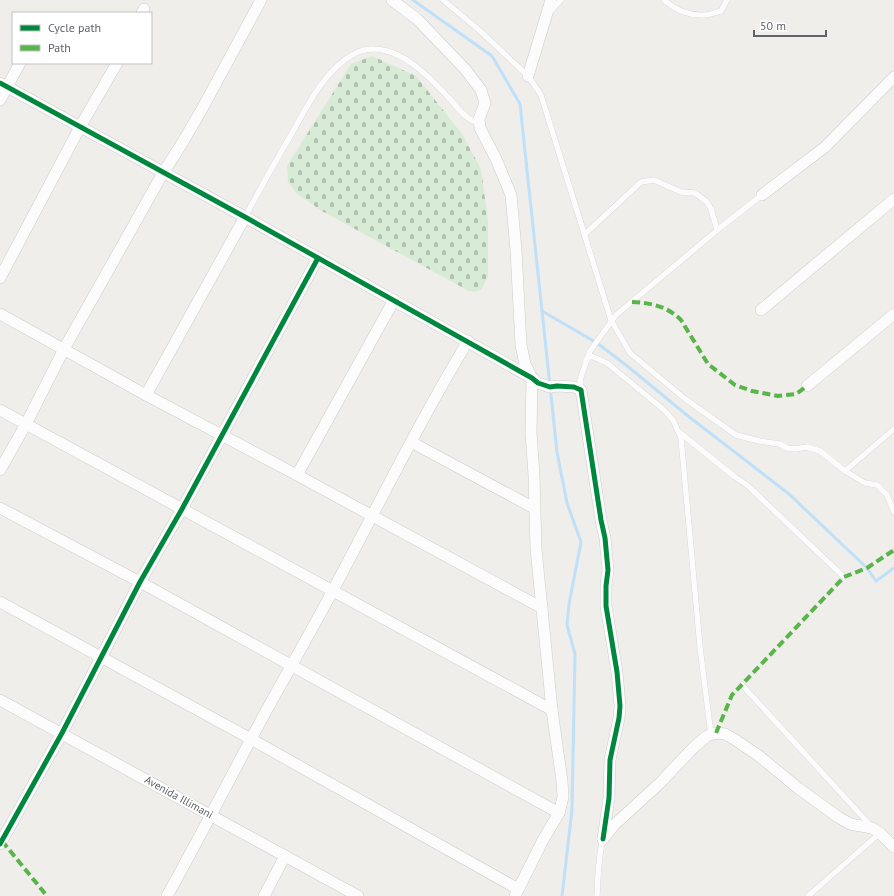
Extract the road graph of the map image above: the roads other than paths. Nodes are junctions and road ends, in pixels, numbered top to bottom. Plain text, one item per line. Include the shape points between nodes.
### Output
1 (261, 0) edge
2 (392, 0) edge
3 (443, 0) edge
4 (551, 0) edge
5 (561, 0) edge
6 (664, 0) edge
7 (727, 0) edge
8 (545, 17) junction
9 (19, 64) edge
10 (116, 64) edge
11 (528, 76) junction
12 (894, 77) edge
13 (4, 85) edge
14 (0, 100) edge
15 (479, 123) junction
16 (80, 127) junction
17 (163, 173) junction
18 (762, 195) joint
19 (894, 199) edge
20 (245, 217) junction
21 (718, 230) junction
22 (585, 234) junction
23 (318, 258) junction
24 (0, 278) edge
25 (394, 300) junction
26 (761, 310) dead end
27 (0, 314) edge
28 (894, 314) edge
29 (611, 320) junction
30 (468, 341) junction
31 (64, 349) junction
32 (586, 360) junction
33 (532, 378) junction
34 (807, 386) dead end
35 (581, 390) junction
36 (146, 395) junction
37 (0, 410) edge
38 (26, 424) junction
39 (894, 429) edge
40 (679, 432) junction
41 (222, 436) junction
42 (411, 442) junction
43 (0, 470) edge
44 (845, 471) junction
45 (297, 475) junction
46 (0, 508) edge
47 (534, 508) junction
48 (182, 509) junction
49 (894, 512) edge
50 (372, 517) junction
51 (844, 577) dead end
52 (140, 582) junction
53 (332, 592) junction
54 (0, 602) edge
55 (542, 608) junction
56 (101, 657) junction
57 (292, 665) junction
58 (742, 685) dead end
59 (0, 700) edge
60 (552, 710) junction
61 (62, 733) junction
62 (711, 735) junction
63 (251, 739) junction
64 (559, 813) junction
65 (212, 815) junction
66 (876, 830) junction
67 (603, 839) junction
68 (0, 844) edge
69 (894, 847) edge
70 (285, 856) junction
71 (517, 892) edge
72 (167, 896) edge
73 (264, 896) edge
74 (358, 896) edge
75 (597, 896) edge
76 (808, 896) edge

1 - 17 street via 202,109
2 - 15 street via 417,19 465,69 481,90 485,103
3 - 11 lane
4 - 8 street
5 - 8 lane
6 - 7 lane via 673,8 690,14 706,15 721,11
8 - 11 street
9 - 13 street
10 - 16 street
11 - 22 lane via 541,95
12 - 18 street via 825,147
13 - 14 street
13 - 16 street
15 - 20 lane via 468,118 407,60 380,50 360,51 348,57 321,86
15 - 33 street via 511,195 521,345 525,364
16 - 17 street
16 - 24 street
17 - 20 street
17 - 31 street
18 - 21 lane
19 - 26 street
20 - 23 street
20 - 36 street
21 - 22 lane via 707,202 695,194 681,192 654,180 641,182
21 - 29 lane
22 - 29 lane
23 - 25 street
23 - 41 street
25 - 30 street
25 - 45 street
27 - 31 street
28 - 34 street
29 - 32 lane
29 - 44 lane via 630,353 684,398 736,435 780,444 787,448 806,447 820,450
30 - 33 street
30 - 42 street
31 - 36 street
31 - 38 street
32 - 35 lane via 580,381
32 - 40 lane via 591,356 607,363 664,410
33 - 35 street via 550,387 574,387
33 - 47 street
35 - 67 street via 605,538 608,570 606,606 620,706 610,760 610,786
36 - 41 street
37 - 38 street
38 - 43 street
38 - 48 street
39 - 44 lane
40 - 51 lane via 747,485
40 - 62 lane
41 - 45 street
41 - 48 street
42 - 47 street
42 - 50 street
44 - 49 lane via 865,483 878,485 887,495
45 - 50 street
46 - 52 street
47 - 55 street
48 - 52 street
48 - 53 street
50 - 53 street
50 - 55 street
52 - 56 street
52 - 57 street
53 - 57 street
53 - 60 street
54 - 56 street
55 - 60 street
56 - 61 street
56 - 63 street
57 - 63 street
57 - 64 street
58 - 66 lane
59 - 61 street, Avenida Illimani
60 - 64 street via 562,781 563,798
61 - 65 street, Avenida Illimani
61 - 68 street
62 - 66 street via 725,734 734,739 838,817 850,824
62 - 67 street via 694,747 614,825
63 - 65 street
63 - 71 street
64 - 71 street
65 - 70 street, Avenida Illimani
65 - 72 street
66 - 69 street
66 - 76 lane
67 - 75 lane
70 - 73 street
70 - 74 street, Avenida Illimani

